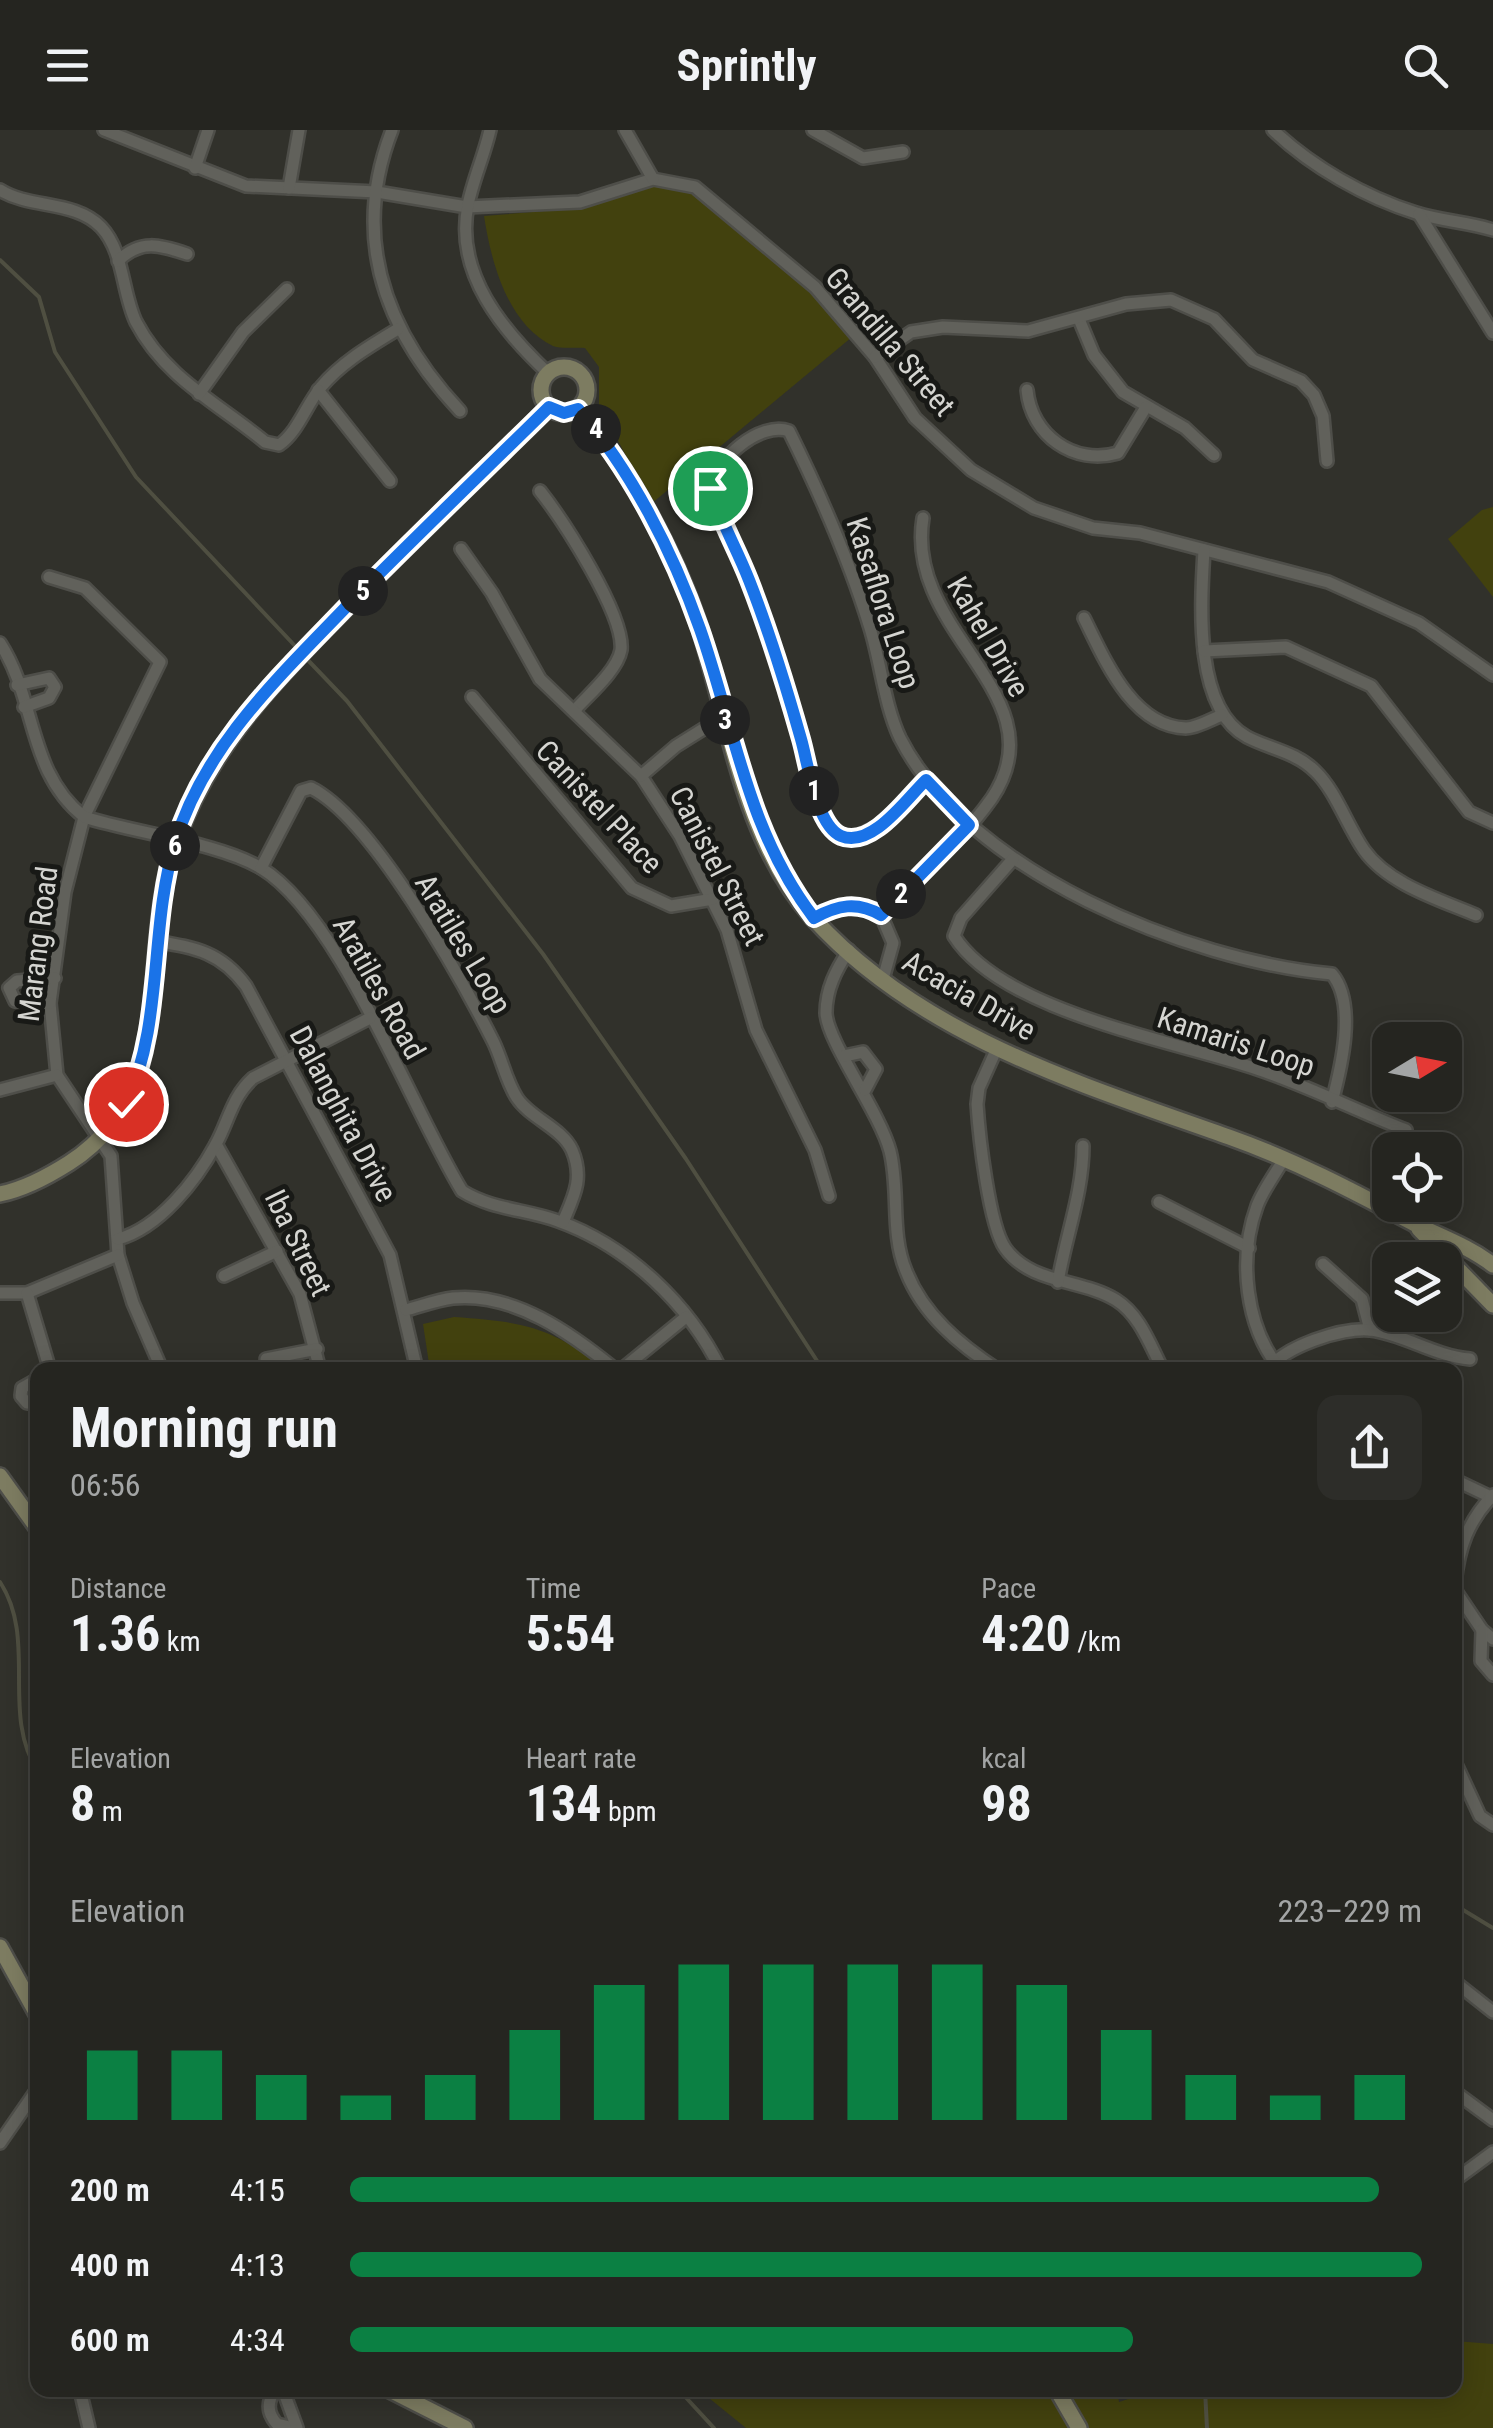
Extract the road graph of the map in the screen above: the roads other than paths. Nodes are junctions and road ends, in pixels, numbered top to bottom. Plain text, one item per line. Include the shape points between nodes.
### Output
1 (104, 130) edge
2 (208, 130) edge
3 (300, 130) edge
4 (392, 130) edge
5 (490, 130) edge
6 (625, 130) edge
7 (813, 130) edge
8 (1273, 130) edge
9 (903, 152) dead end
10 (195, 168) junction
11 (653, 178) junction
12 (289, 188) junction
13 (0, 190) edge
14 (377, 192) junction
15 (467, 207) junction
16 (1419, 214) junction
17 (1493, 230) edge
18 (187, 254) dead end
19 (118, 261) junction
20 (287, 289) dead end
21 (1080, 319) junction
22 (398, 330) junction
23 (1493, 334) edge
24 (874, 357) junction
25 (549, 374) junction
26 (318, 390) junction
27 (1026, 390) dead end
28 (199, 394) junction
29 (549, 407) junction
30 (1146, 408) junction
31 (578, 409) junction
32 (460, 411) dead end
33 (1214, 455) dead end
34 (1327, 461) dead end
35 (390, 482) dead end
36 (540, 491) dead end
37 (923, 518) dead end
38 (461, 549) dead end
39 (1204, 550) junction
40 (48, 577) dead end
41 (1084, 618) dead end
42 (0, 644) edge
43 (1204, 651) junction
44 (1493, 675) edge
45 (17, 685) junction
46 (472, 697) dead end
47 (24, 707) junction
48 (574, 711) junction
49 (1222, 714) junction
50 (724, 716) junction
51 (642, 776) junction
52 (926, 780) junction
53 (84, 816) junction
54 (1493, 824) edge
55 (969, 825) junction
56 (175, 842) junction
57 (1012, 859) junction
58 (261, 868) junction
59 (713, 898) junction
60 (881, 915) junction
61 (1476, 915) dead end
62 (814, 918) junction
63 (156, 941) junction
64 (848, 950) junction
65 (54, 978) junction
66 (882, 980) junction
67 (50, 1004) junction
68 (370, 1018) junction
69 (997, 1048) junction
70 (844, 1056) junction
71 (286, 1060) junction
72 (57, 1075) junction
73 (0, 1090) edge
74 (865, 1090) junction
75 (1332, 1102) junction
76 (1406, 1130) dead end
77 (100, 1140) junction
78 (216, 1144) junction
79 (1083, 1146) dead end
80 (1284, 1159) junction
81 (0, 1194) edge
82 (829, 1196) dead end
83 (1372, 1197) edge
84 (1159, 1202) dead end
85 (563, 1222) junction
86 (1413, 1222) joint
87 (118, 1239) junction
88 (1249, 1248) junction
89 (277, 1251) junction
90 (118, 1255) junction
91 (1323, 1264) dead end
92 (1493, 1265) edge
93 (224, 1276) dead end
94 (1058, 1282) junction
95 (0, 1292) edge
96 (27, 1293) junction
97 (1493, 1305) edge
98 (406, 1310) junction
99 (686, 1317) junction
100 (1370, 1330) junction
101 (317, 1349) junction
102 (266, 1359) dead end
103 (1470, 1359) dead end
104 (48, 1362) edge
105 (158, 1362) edge
106 (319, 1362) edge
107 (416, 1362) edge
108 (608, 1362) edge
109 (629, 1362) edge
110 (717, 1362) edge
111 (986, 1362) edge
112 (1158, 1362) edge
113 (1271, 1362) edge
114 (1281, 1362) edge
115 (30, 1383) edge
116 (30, 1403) edge
117 (0, 1476) edge
118 (1462, 1483) edge
119 (1493, 1496) edge
120 (30, 1518) edge
121 (1462, 1543) edge
122 (1462, 1598) edge
123 (1482, 1630) junction
124 (1493, 1639) edge
125 (1493, 1674) edge
126 (1462, 1777) edge
127 (1493, 1825) edge
128 (0, 1947) edge
129 (1462, 1988) edge
130 (30, 2001) edge
131 (1493, 2012) edge
132 (1462, 2097) edge
133 (30, 2099) edge
134 (1493, 2120) edge
135 (0, 2142) edge
136 (1493, 2152) edge
137 (1462, 2175) edge
138 (82, 2397) edge
139 (273, 2397) edge
140 (282, 2397) edge
141 (404, 2397) edge
142 (1060, 2397) edge
143 (89, 2428) edge
144 (296, 2428) edge
145 (465, 2428) edge
146 (1079, 2428) edge

1 - 10 street
2 - 10 street
3 - 12 street
4 - 14 street
5 - 15 street
6 - 11 street
7 - 9 street via 862,158
8 - 16 street via 1334,175
10 - 12 street via 246,186
11 - 15 street via 580,202
11 - 24 street, Grandilla Street via 695,186 735,218 815,287
12 - 14 street
13 - 19 street via 74,211 102,228
14 - 15 street
14 - 22 street via 376,242
15 - 25 street via 474,272 486,303
16 - 17 street
16 - 23 street
18 - 19 street via 139,245
19 - 28 street via 145,338
20 - 28 street via 243,332
21 - 24 street via 1028,331 911,332
21 - 30 street via 1094,354 1123,392
21 - 34 street via 1155,299 1194,307 1253,360 1286,372 1314,395 1327,435
22 - 26 street via 338,367
22 - 32 street via 423,371
24 - 39 street, Grandilla Street via 915,418 971,470 1034,508 1093,528
25 - 29 street via 542,392
25 - 31 street via 566,368 584,378 586,398
26 - 28 street via 279,446
26 - 35 street
27 - 30 street via 1039,428 1070,451 1098,459 1118,453
29 - 31 street
29 - 56 street via 275,681 212,762
30 - 33 street via 1184,428
31 - 50 street, Acacia Drive via 612,447 658,535 700,627
36 - 48 street via 591,570 620,639 616,661
37 - 55 street, Kahel Drive via 920,558 930,590 996,692 1008,734 1001,780
38 - 48 street, Canistel Street via 540,679
39 - 43 street
39 - 44 street, Grandilla Street via 1328,582 1419,623
40 - 53 street, Marang Road via 85,588 160,662
41 - 49 street via 1126,693 1154,718 1187,728
42 - 45 street
43 - 49 street
43 - 54 street via 1286,647 1371,686 1469,812
45 - 47 street
45 - 47 street via 42,677 55,687 49,698
46 - 59 street, Canistel Place via 632,888 671,906
47 - 53 street via 52,785
48 - 51 street, Canistel Street
49 - 61 street via 1244,736 1293,754 1318,773 1381,869
50 - 51 street
50 - 62 street, Acacia Drive via 753,812 787,884
51 - 59 street, Canistel Street
52 - 52 street, Kasaflora Loop via 899,735 842,542 820,494 789,431 775,426 760,432 726,460 710,488 749,580 817,802 834,831 844,838 863,836
52 - 55 street, Kasaflora Loop
53 - 56 street, Aratiles Road
53 - 65 street, Marang Road
55 - 57 street, Kamaris Loop
55 - 60 street, Kahel Drive
56 - 58 street, Aratiles Road
56 - 63 street
57 - 75 street, Kamaris Loop via 1188,943 1282,970 1332,974 1340,983 1346,1050
57 - 75 street, Kamaris Loop via 961,918 954,936 966,956 1104,1026 1258,1070
58 - 68 street, Aratiles Road via 309,915
58 - 85 street, Aratiles Loop via 301,791 319,792 355,825 459,982 518,1099 571,1147 580,1181
59 - 82 street, Canistel Street via 761,1042 815,1150
60 - 62 street via 853,905
60 - 66 street via 893,944
62 - 64 street, Acacia Drive
63 - 71 street, Dalanghita Drive via 211,952 230,964
63 - 77 street via 147,1049 126,1104
64 - 66 street, Acacia Drive
64 - 70 street via 828,989 826,1017
65 - 67 street, Marang Road
65 - 67 street via 17,981 9,988 16,1001
66 - 69 street, Acacia Drive
67 - 72 street, Marang Road
68 - 71 street
68 - 85 street, Aratiles Road via 462,1191 486,1206
69 - 80 street, Acacia Drive via 1114,1100
69 - 94 street via 977,1104 995,1230 1007,1252
70 - 74 street
70 - 74 street via 863,1052 873,1059 876,1069
71 - 78 street via 237,1092
71 - 98 street, Dalanghita Drive via 390,1254
72 - 73 street
72 - 77 street, Marang Road
74 - 111 street via 890,1151 906,1272 951,1338
75 - 76 street
77 - 81 street via 36,1183
77 - 87 street, Marang Road via 116,1181
78 - 87 street via 156,1219
78 - 89 street, Iba Street
79 - 94 street via 1083,1183
80 - 83 street, Acacia Drive
80 - 88 street via 1257,1204
84 - 88 street
85 - 99 street, Aratiles Road via 658,1279
86 - 92 street, Acacia Drive
86 - 97 street, Acacia Drive
87 - 90 street, Marang Road
88 - 113 street via 1255,1331
89 - 93 street
89 - 101 street, Iba Street via 300,1294
90 - 96 street
90 - 105 street, Marang Road
91 - 100 street via 1362,1299
94 - 112 street via 1082,1284 1117,1300 1138,1320
95 - 96 street
96 - 104 street
98 - 107 street, Dalanghita Drive
98 - 108 street via 454,1298 508,1305 570,1333
99 - 109 street
99 - 110 street, Aratiles Road
100 - 103 street
100 - 114 street via 1304,1346
101 - 102 street
101 - 106 street, Iba Street
115 - 116 street via 21,1396
117 - 120 street
118 - 119 street
119 - 121 street via 1472,1517
122 - 123 street
123 - 124 street
123 - 125 street via 1481,1661
126 - 127 street via 1480,1816
128 - 130 street
129 - 131 street
132 - 134 street
133 - 135 street
136 - 137 street
138 - 143 street
139 - 144 street via 277,2424
140 - 144 street
141 - 145 street
142 - 146 street

